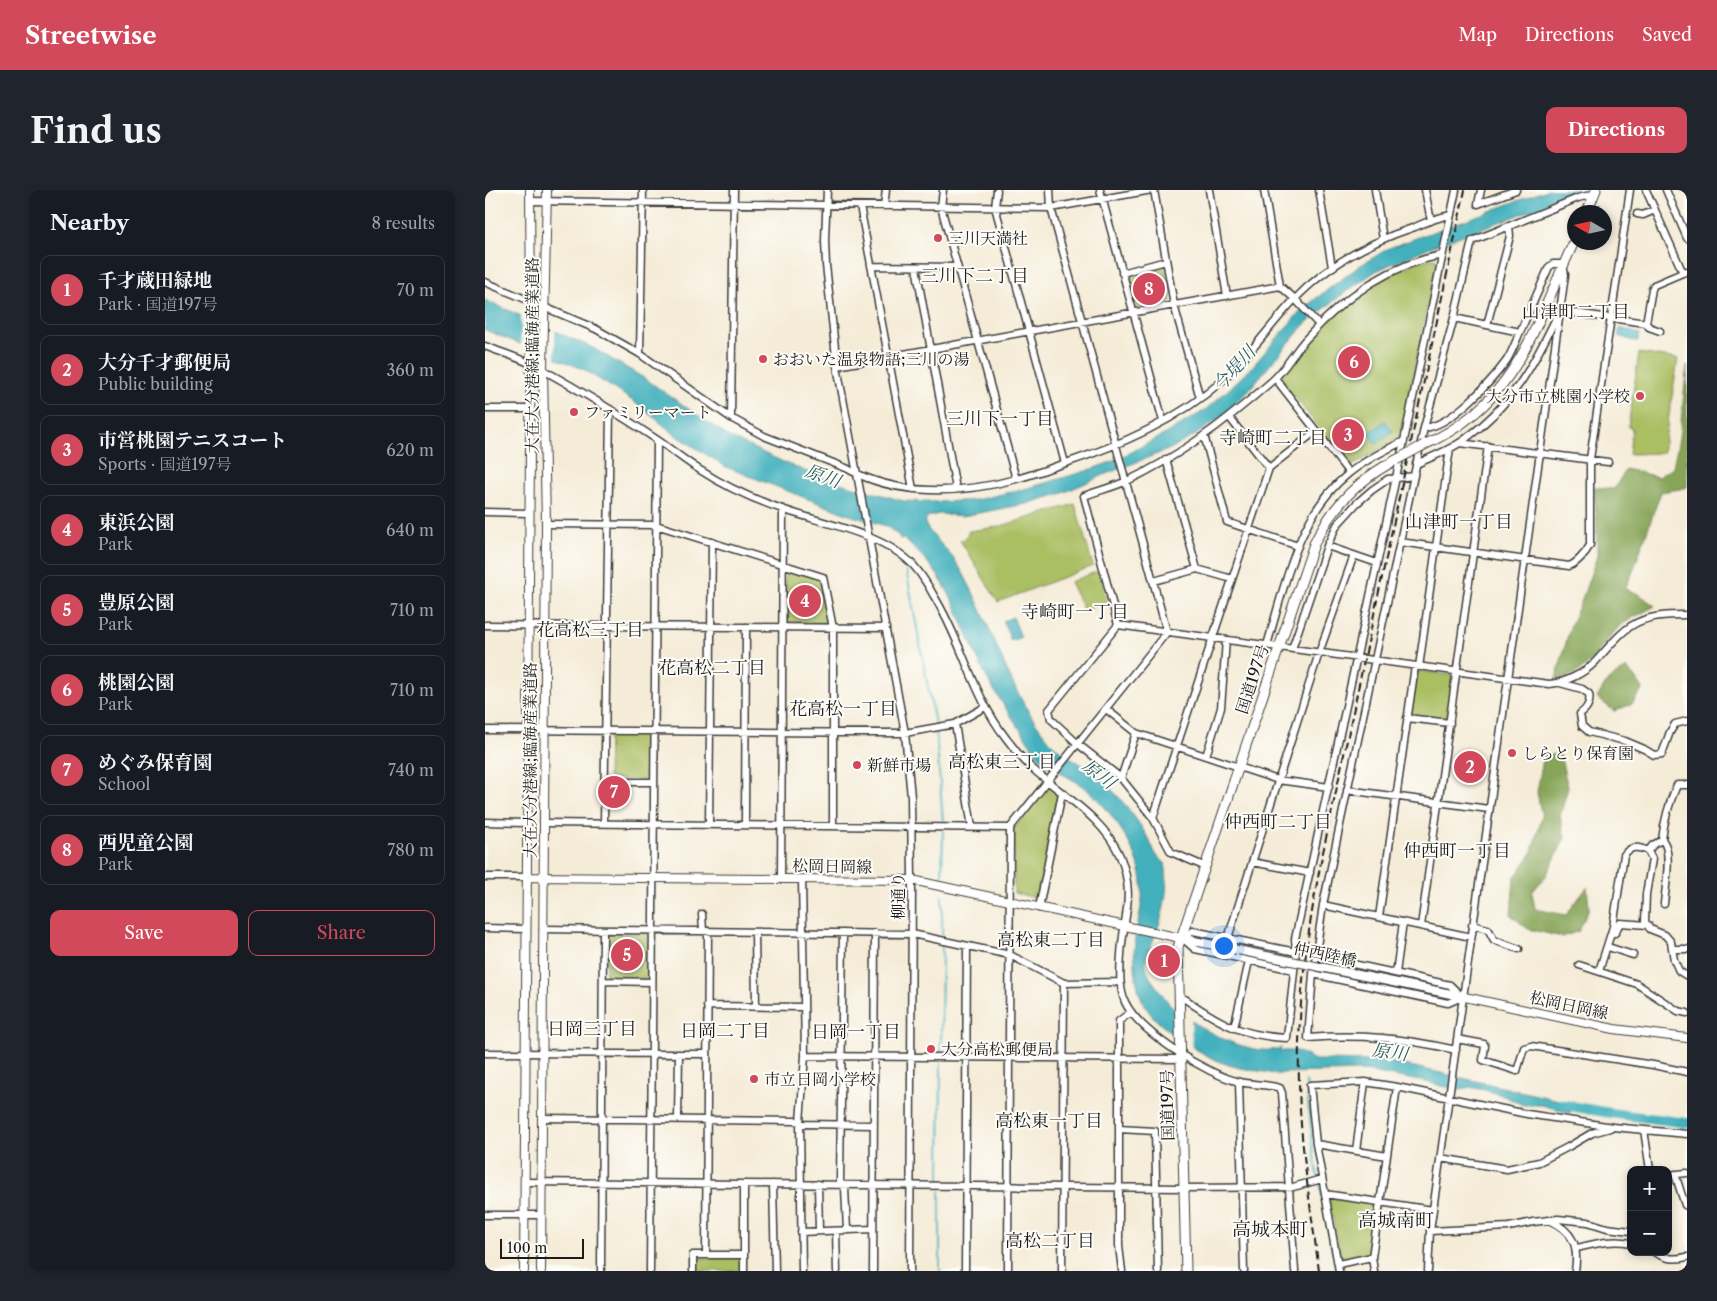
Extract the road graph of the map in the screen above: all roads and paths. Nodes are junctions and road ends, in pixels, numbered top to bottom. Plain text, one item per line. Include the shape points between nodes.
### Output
1 (530, 190) edge
2 (547, 190) edge
3 (643, 190) edge
4 (734, 190) edge
5 (827, 190) edge
6 (886, 190) edge
7 (943, 190) edge
8 (997, 190) edge
9 (1050, 190) edge
10 (1100, 190) edge
11 (1153, 190) edge
12 (1209, 190) edge
13 (1264, 190) edge
14 (1319, 190) edge
15 (1375, 190) edge
16 (1425, 190) edge
17 (1456, 190) edge
18 (1481, 190) edge
19 (1516, 190) edge
20 (1630, 190) edge
21 (1646, 190) edge
22 (1666, 190) edge
23 (1595, 192) edge
24 (1102, 199) junction
25 (530, 202) junction
26 (547, 202) junction
27 (642, 203) junction
28 (734, 204) junction
29 (1590, 205) edge
30 (825, 206) junction
31 (860, 206) junction
32 (884, 206) junction
33 (941, 207) junction
34 (995, 207) junction
35 (1051, 208) junction
36 (1655, 210) junction
37 (1637, 214) dead end
38 (1450, 218) junction
39 (1431, 221) junction
40 (1509, 226) junction
41 (1687, 238) edge
42 (1383, 239) junction
43 (1570, 250) edge
44 (1442, 255) junction
45 (1166, 261) junction
46 (1563, 264) junction
47 (871, 266) junction
48 (916, 267) junction
49 (1332, 267) junction
50 (957, 268) junction
51 (1685, 272) edge
52 (1122, 273) junction
53 (485, 282) edge
54 (1280, 286) junction
55 (1227, 296) junction
56 (531, 301) junction
57 (1297, 302) junction
58 (1174, 306) junction
59 (544, 307) junction
60 (1560, 311) junction
61 (1133, 313) junction
62 (1454, 318) junction
63 (1612, 318) junction
64 (1081, 322) junction
65 (1317, 323) junction
66 (1646, 323) junction
67 (1487, 325) junction
68 (1660, 331) dead end
69 (1029, 332) junction
70 (1520, 332) junction
71 (977, 341) junction
72 (485, 346) edge
73 (931, 349) junction
74 (640, 354) junction
75 (888, 357) junction
76 (531, 363) junction
77 (837, 366) junction
78 (543, 369) junction
79 (1275, 378) junction
80 (1200, 398) junction
81 (485, 409) edge
82 (530, 409) junction
83 (610, 409) junction
84 (731, 418) junction
85 (1229, 418) junction
86 (1163, 422) junction
87 (1424, 428) junction
88 (1316, 431) junction
89 (1204, 435) junction
90 (657, 440) junction
91 (1404, 441) junction
92 (1459, 442) junction
93 (1117, 445) junction
94 (1488, 446) junction
95 (1450, 448) junction
96 (1540, 453) junction
97 (1166, 459) junction
98 (1590, 459) junction
99 (1608, 462) dead end
100 (1065, 463) junction
101 (1416, 464) junction
102 (1269, 468) junction
103 (1349, 473) junction
104 (858, 475) junction
105 (1414, 476) junction
106 (1396, 477) junction
107 (1016, 479) junction
108 (1127, 481) junction
109 (913, 489) junction
110 (956, 489) junction
111 (783, 510) junction
112 (485, 512) edge
113 (529, 513) junction
114 (545, 524) junction
115 (609, 525) junction
116 (656, 525) junction
117 (1249, 530) junction
118 (870, 538) junction
119 (712, 542) junction
120 (1400, 542) junction
121 (1297, 546) junction
122 (1327, 546) junction
123 (1436, 547) junction
124 (1473, 552) junction
125 (1354, 555) junction
126 (1525, 560) junction
127 (1377, 563) junction
128 (783, 564) junction
129 (1197, 569) junction
130 (1232, 579) junction
131 (1154, 581) junction
132 (1687, 615) edge
133 (485, 625) edge
134 (529, 625) junction
135 (545, 625) junction
136 (1118, 625) junction
137 (607, 626) junction
138 (655, 626) junction
139 (711, 627) junction
140 (747, 627) junction
141 (782, 627) junction
142 (833, 628) junction
143 (887, 628) junction
144 (1167, 632) junction
145 (1213, 638) junction
146 (1226, 640) junction
147 (1267, 646) junction
148 (1278, 647) junction
149 (1292, 649) junction
150 (1319, 653) junction
151 (1356, 658) junction
152 (1375, 660) junction
153 (1417, 666) junction
154 (1457, 672) junction
155 (1507, 679) junction
156 (1560, 683) junction
157 (985, 707) junction
158 (1106, 709) junction
159 (1407, 718) junction
160 (1687, 721) edge
161 (1449, 723) junction
162 (955, 724) junction
163 (485, 730) edge
164 (528, 730) junction
165 (544, 730) junction
166 (606, 731) junction
167 (654, 732) junction
168 (710, 732) junction
169 (746, 732) junction
170 (782, 732) junction
171 (833, 733) junction
172 (1136, 733) junction
173 (905, 734) junction
174 (1078, 744) junction
175 (1177, 746) junction
176 (1206, 756) junction
177 (1239, 767) junction
178 (1121, 778) junction
179 (1278, 780) junction
180 (1048, 781) junction
181 (605, 782) junction
182 (654, 782) junction
183 (1687, 785) edge
184 (1329, 787) junction
185 (1347, 790) junction
186 (1062, 793) junction
187 (1396, 796) junction
188 (1439, 802) junction
189 (1489, 810) junction
190 (1153, 818) junction
191 (485, 822) edge
192 (527, 823) junction
193 (544, 823) junction
194 (605, 824) junction
195 (653, 824) junction
196 (709, 824) junction
197 (745, 825) junction
198 (781, 825) junction
199 (833, 826) junction
200 (912, 826) junction
201 (973, 827) junction
202 (1010, 828) junction
203 (1662, 840) junction
204 (1648, 851) junction
205 (1252, 862) junction
206 (1205, 867) junction
207 (1310, 874) junction
208 (485, 877) edge
209 (527, 877) junction
210 (544, 877) junction
211 (653, 878) junction
212 (781, 879) junction
213 (802, 880) junction
214 (912, 880) junction
215 (1010, 902) junction
216 (1664, 904) dead end
217 (1323, 905) junction
218 (1039, 908) junction
219 (702, 914) dead end
220 (1379, 917) junction
221 (1403, 922) junction
222 (1473, 925) junction
223 (1647, 925) junction
224 (1421, 926) junction
225 (1129, 927) junction
226 (485, 928) edge
227 (527, 929) junction
228 (543, 929) junction
229 (603, 930) junction
230 (653, 930) junction
231 (705, 931) junction
232 (755, 932) junction
233 (803, 932) junction
234 (843, 933) junction
235 (875, 933) junction
236 (912, 934) junction
237 (1611, 934) junction
238 (1471, 937) junction
239 (1182, 938) junction
240 (1228, 938) junction
241 (967, 946) junction
242 (1608, 947) junction
243 (1519, 949) dead end
244 (1672, 949) junction
245 (1687, 949) edge
246 (1296, 952) junction
247 (1010, 955) junction
248 (1633, 955) dead end
249 (1316, 956) junction
250 (1249, 961) junction
251 (1579, 965) dead end
252 (1294, 970) junction
253 (1599, 972) junction
254 (1396, 973) junction
255 (1313, 974) junction
256 (1687, 976) edge
257 (603, 981) junction
258 (652, 982) junction
259 (1120, 982) junction
260 (1064, 983) junction
261 (1446, 994) joint
262 (1462, 997) junction
263 (1184, 1004) junction
264 (707, 1006) junction
265 (756, 1007) junction
266 (804, 1007) junction
267 (1131, 1012) junction
268 (1687, 1013) edge
269 (1234, 1028) junction
270 (1687, 1038) edge
271 (1457, 1039) junction
272 (485, 1053) edge
273 (526, 1053) junction
274 (543, 1053) junction
275 (1183, 1053) junction
276 (603, 1054) junction
277 (651, 1054) junction
278 (679, 1054) junction
279 (707, 1054) junction
280 (1455, 1054) junction
281 (805, 1056) junction
282 (842, 1056) junction
283 (874, 1056) junction
284 (911, 1056) junction
285 (966, 1057) junction
286 (1009, 1058) junction
287 (1063, 1058) junction
288 (1119, 1058) junction
289 (1687, 1072) edge
290 (1239, 1082) junction
291 (1365, 1082) junction
292 (1397, 1087) junction
293 (1449, 1097) junction
294 (542, 1118) junction
295 (602, 1118) junction
296 (651, 1119) junction
297 (678, 1119) junction
298 (707, 1120) junction
299 (800, 1122) junction
300 (840, 1124) junction
301 (874, 1125) junction
302 (1613, 1127) junction
303 (1119, 1129) junction
304 (1644, 1130) junction
305 (1687, 1134) edge
306 (1316, 1144) junction
307 (1356, 1151) junction
308 (1387, 1156) junction
309 (1440, 1158) junction
310 (1649, 1166) edge
311 (1687, 1172) edge
312 (1672, 1174) edge
313 (1322, 1180) junction
314 (525, 1182) junction
315 (541, 1182) junction
316 (602, 1183) junction
317 (650, 1183) junction
318 (706, 1184) junction
319 (745, 1184) junction
320 (773, 1184) junction
321 (801, 1184) junction
322 (818, 1184) junction
323 (843, 1185) junction
324 (873, 1185) junction
325 (910, 1185) junction
326 (965, 1186) junction
327 (1008, 1186) junction
328 (1063, 1187) junction
329 (1119, 1187) junction
330 (1187, 1187) junction
331 (1241, 1187) junction
332 (1289, 1187) junction
333 (1157, 1188) junction
334 (1325, 1194) junction
335 (1380, 1202) junction
336 (1687, 1206) edge
337 (1433, 1210) junction
338 (485, 1215) edge
339 (524, 1215) junction
340 (541, 1215) junction
341 (1548, 1220) junction
342 (873, 1229) junction
343 (836, 1230) junction
344 (847, 1230) junction
345 (1627, 1230) edge
346 (819, 1231) junction
347 (801, 1232) junction
348 (1429, 1232) junction
349 (1627, 1242) edge
350 (1577, 1248) junction
351 (706, 1255) junction
352 (744, 1255) junction
353 (1662, 1256) edge
354 (1372, 1257) junction
355 (1687, 1257) edge
356 (1338, 1264) junction
357 (524, 1271) edge
358 (541, 1271) edge
359 (601, 1271) edge
360 (649, 1271) edge
361 (693, 1271) edge
362 (744, 1271) edge
363 (775, 1271) edge
364 (802, 1271) edge
365 (837, 1271) edge
366 (873, 1271) edge
367 (910, 1271) edge
368 (965, 1271) edge
369 (1008, 1271) edge
370 (1062, 1271) edge
371 (1122, 1271) edge
372 (1158, 1271) edge
373 (1186, 1271) edge
374 (1192, 1271) edge
375 (1243, 1271) edge
376 (1295, 1271) edge
377 (1339, 1271) edge
378 (1375, 1271) edge
379 (1428, 1271) edge
380 (1575, 1271) edge

1 - 25 main road, 大在大分港線;臨海産業道路
2 - 26 main road, 大在大分港線;臨海産業道路
3 - 27 street
4 - 28 street
5 - 30 street, 柳通り
6 - 32 street
7 - 33 street
8 - 34 street
9 - 35 street
10 - 24 street
11 - 24 street
11 - 45 street
12 - 55 street
13 - 54 street
14 - 49 street
15 - 42 street
16 - 39 street
17 - 38 street
18 - 19 street via 1479,204
20 - 63 street
21 - 36 street
22 - 41 street
23 - 29 highway
23 - 40 street
24 - 35 street
24 - 52 street
25 - 26 street
25 - 56 main road, 大在大分港線;臨海産業道路
26 - 27 street
26 - 59 main road, 大在大分港線;臨海産業道路
27 - 28 street
27 - 74 street
28 - 30 street
28 - 84 street
30 - 31 street
30 - 77 street, 柳通り via 826,265
31 - 32 street
31 - 47 street
32 - 33 street
33 - 34 street
33 - 50 street
34 - 35 street
34 - 69 street
35 - 64 street
36 - 37 street
36 - 51 street
38 - 39 street
38 - 44 street
39 - 42 street
40 - 62 street via 1472,240
40 - 67 street via 1510,236
42 - 49 street
43 - 46 highway
44 - 65 street via 1421,259 1368,284
44 - 91 street
45 - 52 street
45 - 58 street
46 - 60 street via 1565,275
46 - 70 street via 1549,267
46 - 148 highway, 国道197号, bridge via 1529,343 1495,395 1453,430 1374,472 1342,499 1310,552
47 - 48 street
47 - 75 street
48 - 50 street
48 - 73 street
49 - 57 street via 1314,281
50 - 71 street
51 - 66 street via 1654,285
52 - 61 street
53 - 56 street
54 - 55 street
54 - 57 street
55 - 58 street
56 - 59 street
56 - 76 main road, 大在大分港線;臨海産業道路
57 - 65 street
57 - 80 street via 1246,357
58 - 61 street
58 - 80 street
59 - 74 street
59 - 78 main road, 大在大分港線;臨海産業道路
60 - 63 street
60 - 92 street via 1526,376 1503,406
60 - 96 street
61 - 64 street
61 - 86 street
62 - 67 street
62 - 87 street
63 - 66 street
63 - 98 street
64 - 69 street
64 - 93 street
65 - 79 street
66 - 68 street
67 - 70 street
69 - 71 street
69 - 100 street
70 - 87 street via 1508,358 1478,393 1453,415
71 - 73 street
71 - 107 street
72 - 76 street
73 - 75 street
73 - 110 street
74 - 84 street
75 - 77 street
75 - 109 street
76 - 78 street
76 - 82 main road, 大在大分港線;臨海産業道路
77 - 104 street, 柳通り
78 - 83 street
78 - 114 main road, 大在大分港線;臨海産業道路
79 - 85 street
79 - 88 street
80 - 86 street
81 - 82 street
82 - 113 main road, 大在大分港線;臨海産業道路
83 - 90 street
83 - 115 street
84 - 104 street via 764,436
85 - 89 street
85 - 102 street
86 - 93 street
87 - 101 street
88 - 102 street
88 - 103 street
89 - 97 street
89 - 117 street via 1227,522
90 - 111 street via 715,480
90 - 116 street
91 - 103 street
91 - 106 street
92 - 94 street
92 - 95 street
93 - 100 street
93 - 108 street
94 - 96 street
94 - 124 street
95 - 101 street
95 - 123 street
96 - 98 street
96 - 126 street
97 - 108 street
97 - 129 street
98 - 99 street
98 - 126 street via 1588,549 1569,566
100 - 107 street
101 - 105 street
102 - 117 street
103 - 121 street via 1322,502
104 - 109 street via 883,484
104 - 118 street, 柳通り
105 - 106 street
105 - 120 street
106 - 122 street via 1371,490 1357,503 1337,525
106 - 127 street
107 - 110 street
108 - 131 street
108 - 136 street via 1084,496
109 - 110 street
111 - 118 street
111 - 128 street
112 - 113 street
113 - 134 main road, 大在大分港線;臨海産業道路
114 - 115 street
114 - 135 main road, 大在大分港線;臨海産業道路
115 - 116 street
115 - 137 street
116 - 119 street
116 - 138 street
117 - 121 street
117 - 130 street
118 - 143 street, 柳通り
118 - 157 street via 886,545 921,574 941,606
119 - 128 street
119 - 139 street
120 - 123 street
120 - 152 street
121 - 147 street
122 - 125 street
122 - 149 street
123 - 124 street
123 - 153 street
124 - 126 street
124 - 154 street
125 - 127 street
125 - 150 street
126 - 155 street
127 - 151 street
128 - 141 street
128 - 142 street via 823,577
129 - 130 street
129 - 131 street
130 - 145 street
131 - 144 street
132 - 156 street via 1658,616 1632,625 1611,642 1595,662
133 - 134 street
134 - 135 street
134 - 164 main road, 大在大分港線;臨海産業道路
135 - 137 street
135 - 165 main road, 大在大分港線;臨海産業道路
136 - 144 street
136 - 174 street via 1049,710 1051,719
137 - 138 street
137 - 166 street
138 - 139 street
138 - 167 street
139 - 140 street
139 - 168 street
140 - 141 street
140 - 169 street
141 - 142 street
141 - 170 street
142 - 143 street
142 - 171 street
143 - 173 street, 柳通り
144 - 145 street
144 - 158 street
145 - 146 street
145 - 175 street
146 - 147 street
146 - 176 street via 1220,713
147 - 148 street
148 - 149 street
148 - 177 highway, 国道197号
149 - 150 street
150 - 151 street
150 - 179 street
151 - 152 street
151 - 184 street
152 - 153 street
152 - 185 street
153 - 154 street
153 - 159 street
154 - 155 street
154 - 161 street
155 - 156 street
155 - 189 street
156 - 160 street via 1589,694 1591,700 1580,714 1582,726 1589,732 1625,741 1653,755 1662,754 1675,724
157 - 162 street
157 - 180 street via 1018,753
158 - 172 street
158 - 174 street
159 - 161 street
159 - 187 street
161 - 188 street
162 - 173 street
162 - 201 street
163 - 164 street
164 - 165 street
164 - 192 main road, 大在大分港線;臨海産業道路
165 - 166 street
165 - 193 main road, 大在大分港線;臨海産業道路
166 - 167 street
166 - 181 street
167 - 168 street
167 - 182 street
168 - 169 street
168 - 196 street
169 - 170 street
169 - 197 street
170 - 171 street
170 - 198 street
171 - 173 street
171 - 199 street
172 - 175 street
172 - 178 street
173 - 200 street, 柳通り
174 - 178 street
174 - 180 street
175 - 176 street
175 - 190 street
176 - 177 street
177 - 179 street
177 - 206 highway, 国道197号
178 - 190 street
179 - 184 street
179 - 205 street
180 - 186 street
180 - 202 street
181 - 182 street
181 - 194 street
182 - 195 street
183 - 203 street via 1677,786 1664,822
184 - 207 street
185 - 187 street
185 - 217 street
186 - 218 street
186 - 225 street via 1080,805 1109,838 1120,857 1128,891
187 - 188 street
187 - 220 street
188 - 189 street
188 - 224 street
189 - 222 street
190 - 206 street via 1171,852
191 - 192 street
192 - 209 main road, 大在大分港線;臨海産業道路
193 - 194 street
193 - 210 main road, 大在大分港線;臨海産業道路
194 - 195 street
195 - 196 street
195 - 211 street
196 - 197 street
197 - 198 street
198 - 199 street
198 - 212 street
199 - 200 street
200 - 201 street
200 - 214 street, 柳通り
201 - 202 street
202 - 215 street
203 - 204 street
203 - 216 street via 1667,844 1668,853
204 - 223 street via 1652,859 1644,915
204 - 237 street via 1636,847 1624,855
205 - 207 street
205 - 240 street
206 - 239 highway, 国道197号
207 - 246 street via 1295,939
208 - 209 street
209 - 210 main road, 松岡日岡線
209 - 227 main road, 大在大分港線;臨海産業道路
210 - 211 main road, 松岡日岡線
210 - 228 main road, 大在大分港線;臨海産業道路
211 - 212 main road, 松岡日岡線
211 - 230 street
212 - 213 main road, 松岡日岡線
213 - 214 main road, 松岡日岡線
213 - 233 street
214 - 215 main road, 松岡日岡線
214 - 236 street, 柳通り
215 - 218 main road, 松岡日岡線
215 - 247 street
217 - 220 street
217 - 249 street
218 - 225 main road, 松岡日岡線
219 - 231 street
220 - 221 street
221 - 224 street
221 - 254 street
222 - 238 street
222 - 243 street via 1488,930 1494,940
223 - 237 street via 1620,923 1616,933
223 - 244 street via 1665,935
224 - 238 street
225 - 239 main road, 松岡日岡線
225 - 259 street via 1121,954
226 - 227 street
227 - 273 main road, 大在大分港線;臨海産業道路
228 - 229 street
228 - 274 main road, 大在大分港線;臨海産業道路
229 - 230 street
229 - 257 street
230 - 231 street
230 - 258 street
231 - 232 street
231 - 264 street
232 - 233 street
232 - 265 street
233 - 234 street
233 - 266 street
234 - 235 street
234 - 282 street
235 - 236 street
235 - 283 street
236 - 241 street
236 - 284 street, 柳通り
237 - 242 street
238 - 262 street
239 - 240 street via 1193,931
239 - 250 street via 1195,949
239 - 261 main road, 仲西陸橋, bridge
239 - 263 highway, 国道197号 via 1178,947
240 - 246 street
241 - 247 street
241 - 285 street
242 - 248 street
242 - 253 street
244 - 245 street
244 - 256 street via 1679,971
246 - 252 street
247 - 260 street
247 - 286 street
249 - 254 street
249 - 255 street
250 - 252 street
250 - 269 street
251 - 253 street
252 - 269 street via 1287,1038 1264,1037
253 - 268 street via 1637,984
254 - 262 street via 1450,985
255 - 262 street via 1448,1003
255 - 280 street via 1308,1038 1342,1035 1387,1038 1418,1042
257 - 258 street
257 - 276 street
258 - 277 street
259 - 260 street
259 - 267 street
260 - 287 street
261 - 262 main road, 松岡日岡線
262 - 270 main road, 松岡日岡線 via 1613,1029
262 - 271 street
263 - 269 street
263 - 275 highway, 国道197号
264 - 265 street
264 - 279 street
265 - 266 street
266 - 281 street
267 - 275 street via 1148,1030
267 - 288 street via 1119,1021
271 - 280 street
271 - 289 street via 1483,1044 1483,1060 1517,1071 1524,1048 1531,1046
272 - 273 street
273 - 274 street
273 - 314 main road, 大在大分港線;臨海産業道路
274 - 276 street
274 - 294 main road, 大在大分港線;臨海産業道路
275 - 288 street
275 - 290 street via 1215,1073
275 - 330 highway, 国道197号
276 - 277 street
276 - 295 street
277 - 278 street
277 - 296 street
278 - 279 street
278 - 297 street
279 - 298 street
280 - 293 street
281 - 282 street
281 - 299 street
282 - 283 street
282 - 300 street
283 - 284 street
283 - 301 street
284 - 285 street
284 - 325 street, 柳通り
285 - 286 street
285 - 326 street
286 - 287 street
286 - 327 street
287 - 288 street
287 - 328 street
288 - 303 street
290 - 331 street
290 - 332 street via 1281,1088
291 - 292 street
291 - 306 street via 1310,1085
291 - 307 street
292 - 293 street
292 - 308 street
293 - 302 street via 1527,1114
293 - 309 street
294 - 295 street
294 - 315 main road, 大在大分港線;臨海産業道路
295 - 296 street
295 - 316 street
296 - 297 street
296 - 317 street
297 - 298 street
298 - 299 street
298 - 318 street
299 - 300 street
299 - 321 street
300 - 301 street
300 - 323 street via 840,1182
301 - 324 street
302 - 304 street
302 - 309 street via 1592,1133 1539,1162 1507,1169
303 - 329 street
303 - 333 street via 1155,1130
304 - 305 street
304 - 310 street
306 - 307 street
306 - 313 street
307 - 308 street
308 - 335 street
309 - 337 street
311 - 312 street
312 - 336 street
313 - 332 street
313 - 334 street
314 - 315 street
314 - 339 main road, 大在大分港線;臨海産業道路
315 - 316 street
315 - 340 main road, 大在大分港線;臨海産業道路
316 - 317 street
316 - 359 street
317 - 318 street
317 - 360 street
318 - 319 street
318 - 351 street
319 - 320 street
319 - 352 street
320 - 321 street
320 - 363 street
321 - 322 street
321 - 347 street
322 - 323 street
322 - 346 street
323 - 324 street
323 - 344 street
324 - 325 street
324 - 342 street
325 - 326 street
325 - 367 street, 柳通り
326 - 327 street
326 - 368 street
327 - 328 street
327 - 369 street
328 - 329 street
328 - 370 street
329 - 333 street
329 - 371 street
330 - 331 street
330 - 333 street
330 - 373 highway, 国道197号
330 - 374 highway, 国道197号
331 - 332 street
331 - 375 street
332 - 376 street
333 - 372 street
334 - 335 street
334 - 356 street
335 - 337 street
335 - 354 street
337 - 348 street
338 - 339 street
339 - 340 street
339 - 357 main road, 大在大分港線;臨海産業道路
340 - 358 main road, 大在大分港線;臨海産業道路
341 - 345 street via 1589,1222
341 - 348 street via 1509,1227
341 - 350 street via 1568,1232
342 - 344 street
342 - 366 street
343 - 344 street
343 - 346 street
343 - 365 street
346 - 347 street
347 - 364 street
348 - 379 street
349 - 350 street via 1605,1242
350 - 380 street
351 - 352 street
351 - 361 street via 693,1255
352 - 362 street
353 - 355 street via 1677,1260
354 - 356 street
354 - 378 street
356 - 377 street

